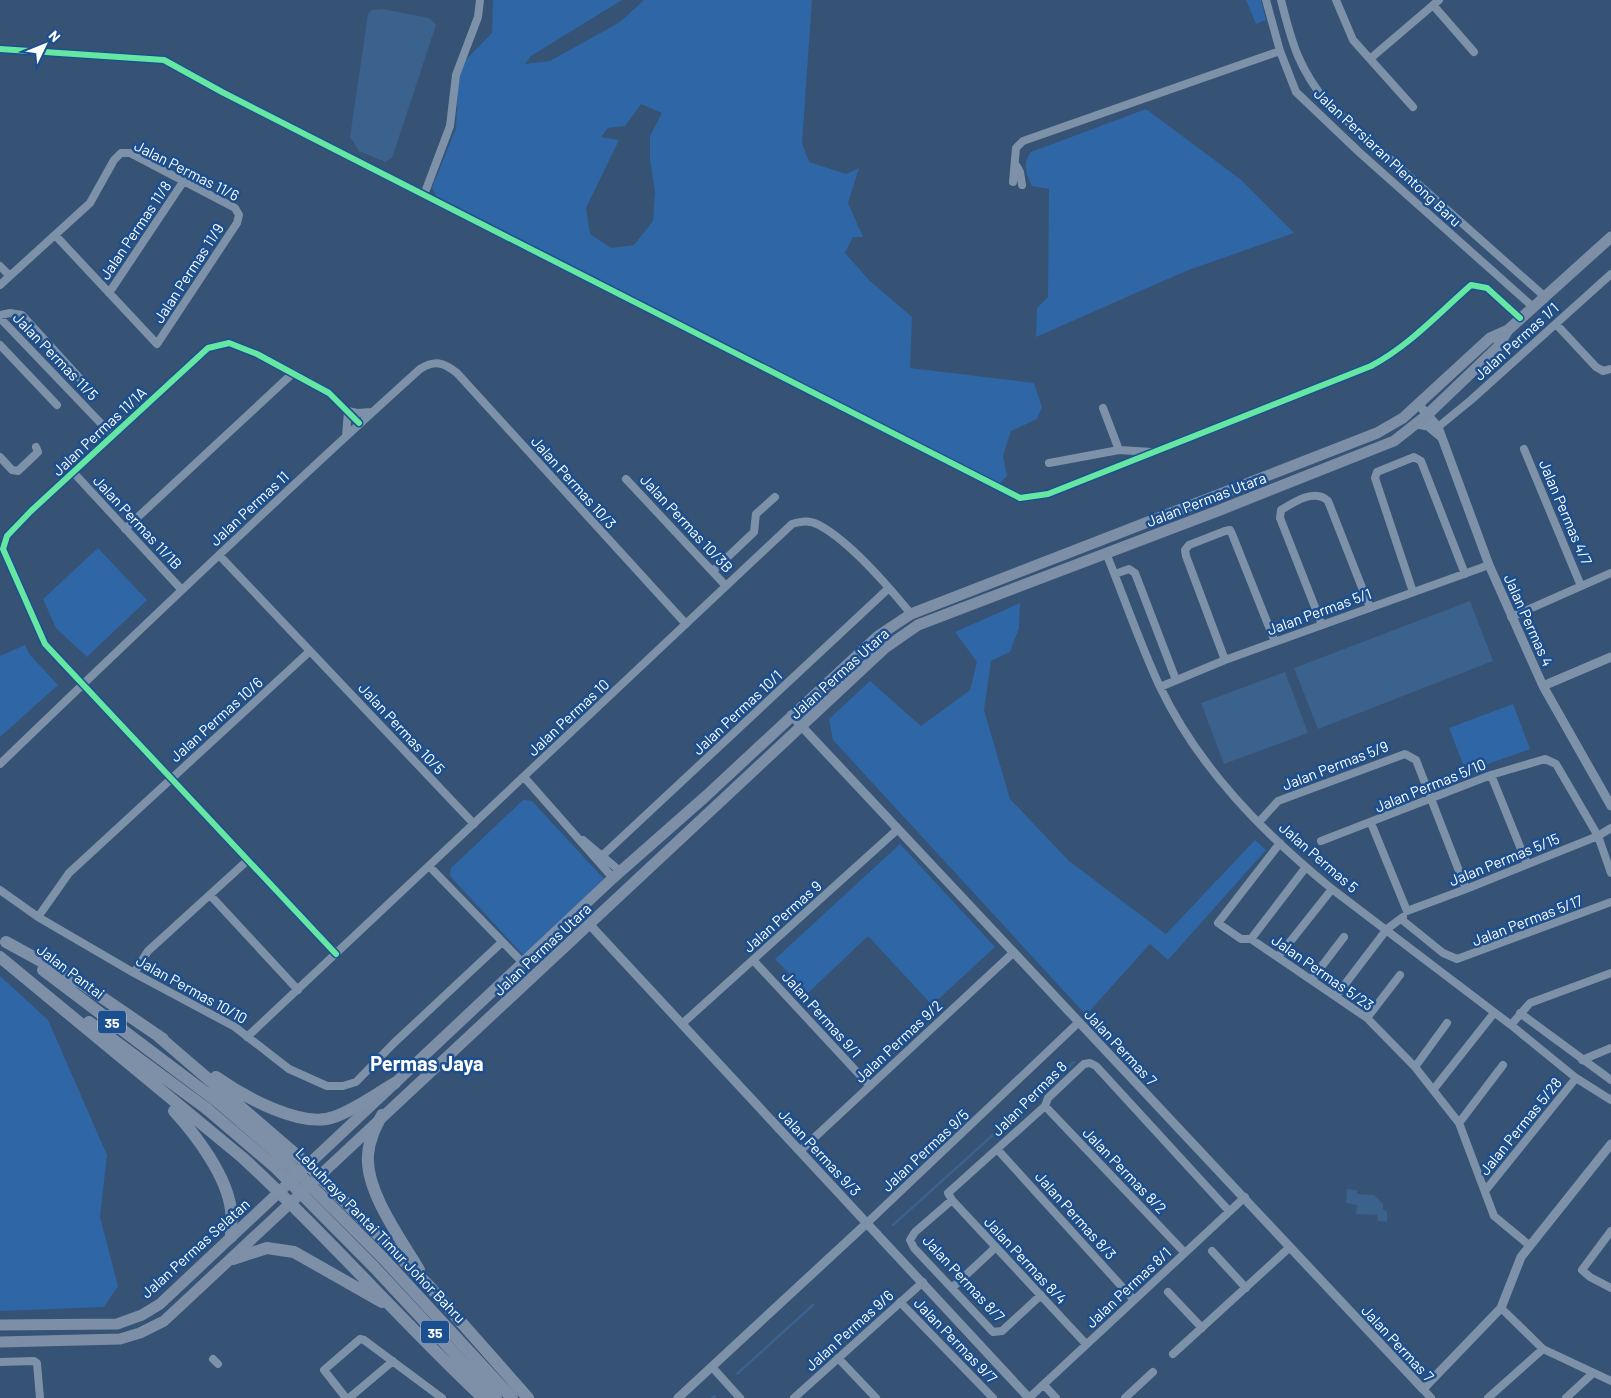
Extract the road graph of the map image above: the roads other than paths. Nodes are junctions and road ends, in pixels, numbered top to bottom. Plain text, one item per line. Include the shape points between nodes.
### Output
1 (480, 0) edge
2 (1266, 0) edge
3 (1281, 0) edge
4 (1336, 0) edge
5 (1436, 3) edge
6 (0, 49) edge
7 (1280, 51) junction
8 (1474, 52) dead end
9 (1370, 58) junction
10 (1413, 107) dead end
11 (1016, 165) junction
12 (183, 182) junction
13 (1013, 182) dead end
14 (1022, 185) dead end
15 (424, 195) junction
16 (239, 215) joint
17 (1459, 222) junction
18 (1450, 233) junction
19 (56, 235) junction
20 (1611, 237) edge
21 (0, 266) edge
22 (1611, 274) edge
23 (10, 276) junction
24 (0, 284) edge
25 (109, 293) junction
26 (1544, 296) junction
27 (1533, 307) junction
28 (0, 316) edge
29 (1520, 318) junction
30 (1556, 324) junction
31 (1508, 330) junction
32 (0, 345) edge
33 (439, 363) joint
34 (1611, 369) edge
35 (294, 373) junction
36 (83, 382) dead end
37 (57, 405) dead end
38 (1418, 405) junction
39 (1103, 408) dead end
40 (348, 411) junction
41 (372, 412) junction
42 (1428, 415) junction
43 (359, 424) junction
44 (1417, 424) junction
45 (1438, 427) junction
46 (112, 436) junction
47 (346, 436) junction
48 (1441, 436) junction
49 (36, 446) dead end
50 (1524, 448) dead end
51 (1119, 450) junction
52 (1154, 452) junction
53 (0, 457) edge
54 (1049, 463) dead end
55 (73, 472) junction
56 (626, 479) dead end
57 (775, 497) dead end
58 (125, 529) junction
59 (1106, 553) junction
60 (219, 555) junction
61 (1489, 565) junction
62 (713, 571) junction
63 (1611, 573) edge
64 (1115, 574) junction
65 (1466, 574) junction
66 (726, 586) junction
67 (1582, 586) junction
68 (889, 588) junction
69 (181, 590) junction
70 (1413, 592) junction
71 (1370, 608) junction
72 (911, 614) junction
73 (1511, 617) junction
74 (686, 624) junction
75 (1322, 625) junction
76 (1275, 642) junction
77 (310, 651) junction
78 (1611, 657) edge
79 (1225, 660) junction
80 (1176, 680) junction
81 (84, 683) junction
82 (1543, 686) junction
83 (1160, 687) junction
84 (791, 715) junction
85 (802, 726) junction
86 (0, 764) edge
87 (1492, 775) junction
88 (524, 777) junction
89 (172, 778) junction
90 (706, 796) junction
91 (1432, 799) junction
92 (717, 806) junction
93 (1611, 806) edge
94 (1259, 822) junction
95 (1371, 823) junction
96 (474, 824) junction
97 (1611, 828) edge
98 (898, 829) junction
99 (1598, 836) junction
100 (580, 838) junction
101 (1321, 840) dead end
102 (1280, 843) junction
103 (603, 855) junction
104 (248, 860) junction
105 (1527, 864) junction
106 (429, 866) junction
107 (1306, 867) junction
108 (1611, 873) edge
109 (617, 874) junction
110 (1332, 889) junction
111 (0, 890) edge
112 (1466, 890) junction
113 (210, 895) junction
114 (1611, 902) edge
115 (1407, 911) junction
116 (38, 917) junction
117 (1401, 919) junction
118 (590, 925) junction
119 (1387, 929) junction
120 (1344, 937) dead end
121 (1251, 939) junction
122 (3, 940) edge
123 (501, 943) junction
124 (1014, 952) junction
125 (336, 954) junction
126 (0, 956) edge
127 (1278, 957) junction
128 (754, 960) junction
129 (522, 962) junction
130 (1611, 972) edge
131 (134, 973) junction
132 (1400, 975) dead end
133 (1312, 979) junction
134 (298, 990) junction
135 (1336, 996) junction
136 (1520, 1013) junction
137 (1494, 1014) junction
138 (1367, 1018) junction
139 (1079, 1022) junction
140 (683, 1023) junction
141 (1447, 1023) dead end
142 (1511, 1025) junction
143 (157, 1035) junction
144 (248, 1037) junction
145 (1611, 1048) edge
146 (1582, 1060) junction
147 (1504, 1065) dead end
148 (1415, 1067) junction
149 (137, 1072) junction
150 (1576, 1078) junction
151 (1611, 1080) edge
152 (396, 1083) junction
153 (870, 1086) junction
154 (1433, 1090) junction
155 (1611, 1100) edge
156 (218, 1102) joint
157 (1044, 1106) junction
158 (207, 1110) joint
159 (382, 1115) junction
160 (1459, 1123) junction
161 (274, 1135) junction
162 (1611, 1144) edge
163 (997, 1149) junction
164 (801, 1150) junction
165 (249, 1164) junction
166 (307, 1164) junction
167 (318, 1176) junction
168 (1485, 1191) junction
169 (279, 1192) junction
170 (950, 1196) junction
171 (1245, 1197) junction
172 (291, 1202) junction
173 (348, 1206) junction
174 (1229, 1211) junction
175 (867, 1223) junction
176 (1611, 1230) edge
177 (321, 1232) junction
178 (231, 1237) junction
179 (1530, 1245) junction
180 (996, 1247) junction
181 (1290, 1247) junction
182 (1212, 1251) dead end
183 (1185, 1253) junction
184 (233, 1259) junction
185 (378, 1262) junction
186 (923, 1282) junction
187 (430, 1287) junction
188 (952, 1288) junction
189 (1246, 1288) junction
190 (1611, 1288) edge
191 (1168, 1292) dead end
192 (1041, 1295) junction
193 (1134, 1300) junction
194 (900, 1302) junction
195 (1502, 1308) junction
196 (397, 1310) junction
197 (0, 1325) edge
198 (1202, 1328) junction
199 (0, 1342) edge
200 (1086, 1344) junction
201 (1543, 1349) junction
202 (1173, 1354) dead end
203 (838, 1358) junction
204 (393, 1361) junction
205 (0, 1362) edge
206 (444, 1362) junction
207 (712, 1366) junction
208 (1153, 1372) dead end
209 (1594, 1373) junction
210 (1611, 1381) edge
211 (1044, 1384) junction
212 (1423, 1389) junction
213 (40, 1398) edge
214 (347, 1398) edge
215 (442, 1398) edge
216 (476, 1398) edge
217 (483, 1398) edge
218 (496, 1398) edge
219 (512, 1398) edge
220 (528, 1398) edge
221 (678, 1398) edge
222 (740, 1398) edge
223 (794, 1398) edge
224 (876, 1398) edge
225 (993, 1398) edge
226 (1029, 1398) edge
227 (1056, 1398) edge
228 (1125, 1398) edge
229 (1432, 1398) edge
230 (1488, 1398) edge
231 (1566, 1398) edge

1 - 15 street via 477,23 456,75 450,126
2 - 7 street, Jalan Persiaran Plentong Baru
3 - 17 street, Jalan Persiaran Plentong Baru via 1296,53 1307,78 1362,136
4 - 9 street via 1353,40
5 - 8 street
5 - 9 street
6 - 15 street via 164,60
7 - 11 street via 1023,141 1016,148
7 - 18 street, Jalan Persiaran Plentong Baru via 1296,92
9 - 10 street
11 - 13 street
11 - 14 street
12 - 16 street, Jalan Permas 11/6 via 235,208
12 - 19 street, Jalan Permas 11/6 via 130,153 121,153 90,203
12 - 25 street, Jalan Permas 11/8
15 - 52 street via 1011,495 1039,497
16 - 25 street, Jalan Permas 11/9 via 237,223 157,344
17 - 18 street
17 - 26 street, Jalan Persiaran Plentong Baru
18 - 27 street, Jalan Persiaran Plentong Baru
19 - 23 street, Jalan Permas 11/6
19 - 25 street
20 - 26 main road, Jalan Permas Utara
21 - 23 street
22 - 30 street, Jalan Permas 1/1
23 - 24 street, Jalan Permas 11/6
26 - 27 main road, Jalan Permas Utara
27 - 29 main road, Jalan Permas Utara
28 - 36 street via 16,313 22,316
28 - 46 street, Jalan Permas 11/5
29 - 31 main road, Jalan Permas Utara
29 - 52 street via 1487,288 1471,284 1385,359
30 - 34 street via 1596,366 1603,371
30 - 45 street, Jalan Permas 1/1
31 - 38 main road, Jalan Permas Utara via 1490,338
31 - 42 main road, Jalan Permas Utara via 1496,348
32 - 37 street
33 - 41 street, Jalan Permas 11 via 420,369
33 - 74 street, Jalan Permas 10/3 via 457,373
35 - 40 street, Jalan Permas 11/1A via 329,393
35 - 46 street, Jalan Permas 11/1A via 236,344 214,345
35 - 58 street
38 - 42 street, Jalan Permas 4
38 - 72 main road, Jalan Permas Utara via 1392,426 1356,442
39 - 51 street
40 - 41 street
40 - 43 street, Jalan Permas 11/1A
40 - 47 street
41 - 43 street, Jalan Permas 11
42 - 44 main road, Jalan Permas Utara
42 - 45 street, Jalan Permas 4
43 - 47 street, Jalan Permas 11
44 - 48 street via 1428,426
44 - 59 main road, Jalan Permas Utara via 1381,446
45 - 48 street, Jalan Permas 4
46 - 55 street, Jalan Permas 11/1A
47 - 60 street, Jalan Permas 11
48 - 61 street, Jalan Permas 4
49 - 53 street via 38,452 18,471 12,470
50 - 67 street, Jalan Permas 4/7
51 - 52 street
51 - 54 street
55 - 58 street, Jalan Permas 11/1B
55 - 81 street, Jalan Permas 11/1A via 11,530 3,549 45,644 73,676
56 - 62 street, Jalan Permas 10/3B
57 - 62 street via 756,514 754,532
58 - 69 street, Jalan Permas 11/1B
59 - 64 street, Jalan Permas 5
59 - 85 main road, Jalan Permas Utara via 918,625 885,648
60 - 69 street, Jalan Permas 11
60 - 77 street, Jalan Permas 10/5
61 - 65 street, Jalan Permas 5/1
61 - 73 street, Jalan Permas 4
62 - 66 street, Jalan Permas 10/3B
63 - 67 street
64 - 80 street via 1129,568 1135,573
64 - 83 street, Jalan Permas 5
65 - 70 street, Jalan Permas 5/1
65 - 70 street via 1419,458 1414,457 1375,474
66 - 68 street, Jalan Permas 10 via 792,524 805,521 818,525 849,548
66 - 74 street, Jalan Permas 10
67 - 73 street
68 - 72 street, Jalan Permas 10
68 - 103 street, Jalan Permas 10/1
69 - 81 street, Jalan Permas 11
70 - 71 street, Jalan Permas 5/1
71 - 75 street, Jalan Permas 5/1
71 - 75 street via 1328,501 1315,494 1281,510 1280,518
72 - 84 main road, Jalan Permas Utara via 878,636
73 - 82 street, Jalan Permas 4
74 - 88 street, Jalan Permas 10
75 - 76 street, Jalan Permas 5/1
76 - 79 street, Jalan Permas 5/1
76 - 79 street via 1230,530 1185,550
77 - 89 street, Jalan Permas 10/6
77 - 96 street, Jalan Permas 10/5
78 - 82 street
79 - 80 street, Jalan Permas 5/1
80 - 83 street, Jalan Permas 5/1
81 - 86 street, Jalan Permas 11
81 - 89 street, Jalan Permas 11/1A
82 - 93 street, Jalan Permas 4
83 - 94 street, Jalan Permas 5 via 1204,760 1225,788
84 - 85 street, Jalan Permas 7
84 - 90 main road, Jalan Permas Utara
85 - 92 main road, Jalan Permas Utara
85 - 98 street, Jalan Permas 7
87 - 91 street, Jalan Permas 5/10
87 - 99 street, Jalan Permas 5/10 via 1538,760 1550,760 1556,764
87 - 105 street
88 - 96 street, Jalan Permas 10
88 - 100 street
89 - 104 street, Jalan Permas 11/1A
89 - 116 street, Jalan Permas 10/6 via 69,873
90 - 92 main road via 714,797
90 - 109 main road, Jalan Permas Utara
91 - 94 street, Jalan Permas 5/9 via 1416,760 1405,754 1278,801
91 - 95 street, Jalan Permas 5/10
91 - 112 street, Jalan Permas 5/9
92 - 118 main road, Jalan Permas Utara
94 - 102 street, Jalan Permas 5
95 - 101 street, Jalan Permas 5/10
95 - 115 street
96 - 106 street, Jalan Permas 10
97 - 99 street, Jalan Permas 5/15
98 - 124 street, Jalan Permas 7
98 - 128 street, Jalan Permas 9
99 - 105 street, Jalan Permas 5/15
99 - 108 street
100 - 103 street
100 - 109 street via 589,853
102 - 107 street, Jalan Permas 5
102 - 121 street, Jalan Permas 5/23 via 1218,923 1241,939
103 - 109 street
104 - 113 street
104 - 125 street, Jalan Permas 11/1A
105 - 112 street, Jalan Permas 5/15
106 - 123 street
106 - 125 street, Jalan Permas 10
107 - 110 street, Jalan Permas 5
107 - 121 street
109 - 129 main road, Jalan Permas Utara
110 - 119 street, Jalan Permas 5
110 - 127 street
111 - 116 street, Jalan Permas 10/10
112 - 115 street, Jalan Permas 5/15
113 - 131 street via 148,951
113 - 134 street
114 - 117 street, Jalan Permas 5/17 via 1464,959 1452,958
115 - 117 street
116 - 131 street, Jalan Permas 10/10
117 - 119 street
118 - 140 street, Jalan Permas 9/3
118 - 159 main road, Jalan Permas Utara
119 - 135 street
119 - 137 street, Jalan Permas 5
120 - 133 street
121 - 127 street, Jalan Permas 5/23
122 - 143 highway via 81,984
122 - 156 highway, Jalan Pantai / 35
123 - 129 street
123 - 144 street, Jalan Permas 10/10 via 350,1085 327,1086 289,1069
124 - 139 street, Jalan Permas 7
124 - 153 street, Jalan Permas 9/2
125 - 134 street, Jalan Permas 10
126 - 149 highway
126 - 158 highway, Jalan Pantai / 35
127 - 133 street, Jalan Permas 5/23
128 - 140 street, Jalan Permas 9
128 - 153 street, Jalan Permas 9/1
129 - 152 main road, Jalan Permas Utara
130 - 136 street via 1530,1003
131 - 144 street, Jalan Permas 10/10
132 - 138 street
133 - 135 street, Jalan Permas 5/23
134 - 144 street, Jalan Permas 10
135 - 138 street, Jalan Permas 5/23
136 - 142 street
136 - 146 street
137 - 142 street, Jalan Permas 5
137 - 154 street
138 - 148 street, Jalan Permas 5/23
139 - 171 street, Jalan Permas 7
139 - 175 street, Jalan Permas 9/5
140 - 164 street, Jalan Permas 9/3
141 - 148 street
142 - 150 street, Jalan Permas 5
143 - 152 highway via 224,1082 270,1106 300,1117 316,1120 333,1117
143 - 161 highway
145 - 146 street
146 - 151 street
147 - 160 street
148 - 154 street, Jalan Permas 5/23
149 - 165 highway
149 - 178 highway via 193,1131 217,1170 231,1208
150 - 155 street, Jalan Permas 5
150 - 168 street, Jalan Permas 5/28
152 - 166 main road, Jalan Permas Utara
153 - 164 street, Jalan Permas 9/2
154 - 160 street, Jalan Permas 5/23
156 - 185 highway, Lebuhraya Pantai Timur Johor Bahru / 35, bridge via 285,1160
157 - 163 street, Jalan Permas 8
157 - 174 street, Jalan Permas 8 via 1048,1098 1084,1064 1096,1066
157 - 183 street, Jalan Permas 8/2
158 - 185 highway, Lebuhraya Pantai Timur Johor Bahru / 35, bridge
159 - 167 main road, Jalan Permas Utara
159 - 187 highway via 371,1136 369,1173 394,1229
160 - 168 street, Jalan Permas 5/23
161 - 165 highway via 275,1159 264,1165
161 - 166 highway
162 - 179 street
163 - 170 street, Jalan Permas 8
163 - 193 street, Jalan Permas 8/3
164 - 175 street, Jalan Permas 9/3
165 - 169 highway
166 - 167 highway
166 - 169 main road, Jalan Permas Selatan
167 - 172 main road, Jalan Permas Utara
167 - 173 highway
168 - 179 street, Jalan Permas 5/23 via 1498,1222
169 - 172 highway
169 - 178 main road, Jalan Permas Selatan
170 - 180 street, Jalan Permas 8/4
170 - 188 street, Jalan Permas 8/7 via 910,1240
171 - 174 street, Jalan Permas 8/1
171 - 181 street, Jalan Permas 7
172 - 177 highway
172 - 184 main road, Jalan Permas Selatan
173 - 177 highway via 329,1212
173 - 187 highway
174 - 183 street, Jalan Permas 8/1
175 - 186 street, Jalan Permas 9/3
175 - 207 street, Jalan Permas 9/5
176 - 190 street via 1582,1270 1590,1278
177 - 196 highway
178 - 197 main road, Jalan Permas Selatan via 160,1304 130,1320 117,1324
179 - 195 street via 1514,1271
180 - 188 street
180 - 192 street, Jalan Permas 8/4
181 - 189 street
181 - 212 street, Jalan Permas 7
182 - 189 street
183 - 193 street, Jalan Permas 8/1
184 - 196 highway via 267,1248 294,1252
184 - 199 main road, Jalan Permas Selatan via 174,1314 140,1333 120,1338
185 - 218 highway, Lebuhraya Pantai Timur Johor Bahru / 35
185 - 219 highway, Lebuhraya Pantai Timur Johor Bahru / 35
186 - 194 street, Jalan Permas 9/6
186 - 226 street, Jalan Permas 9/3
187 - 220 highway
188 - 192 street, Jalan Permas 8/7 via 997,1333
189 - 198 street
191 - 198 street
192 - 200 street, Jalan Permas 8/4
193 - 200 street, Jalan Permas 8/1
194 - 203 street, Jalan Permas 9/6
194 - 225 street, Jalan Permas 9/7
195 - 201 street
195 - 212 street
196 - 206 highway
198 - 202 street
200 - 211 street, Jalan Permas 8/1
201 - 209 street
201 - 230 street
203 - 223 street, Jalan Permas 9/6
203 - 224 street
204 - 214 street
204 - 214 street via 364,1340 358,1340 324,1370
204 - 215 street
205 - 213 street via 37,1363
206 - 216 highway
206 - 217 highway
207 - 221 street, Jalan Permas 9/5
207 - 222 street
208 - 228 street
209 - 210 street
209 - 231 street
211 - 226 street, Jalan Permas 8/1
211 - 227 street
212 - 229 street, Jalan Permas 7

